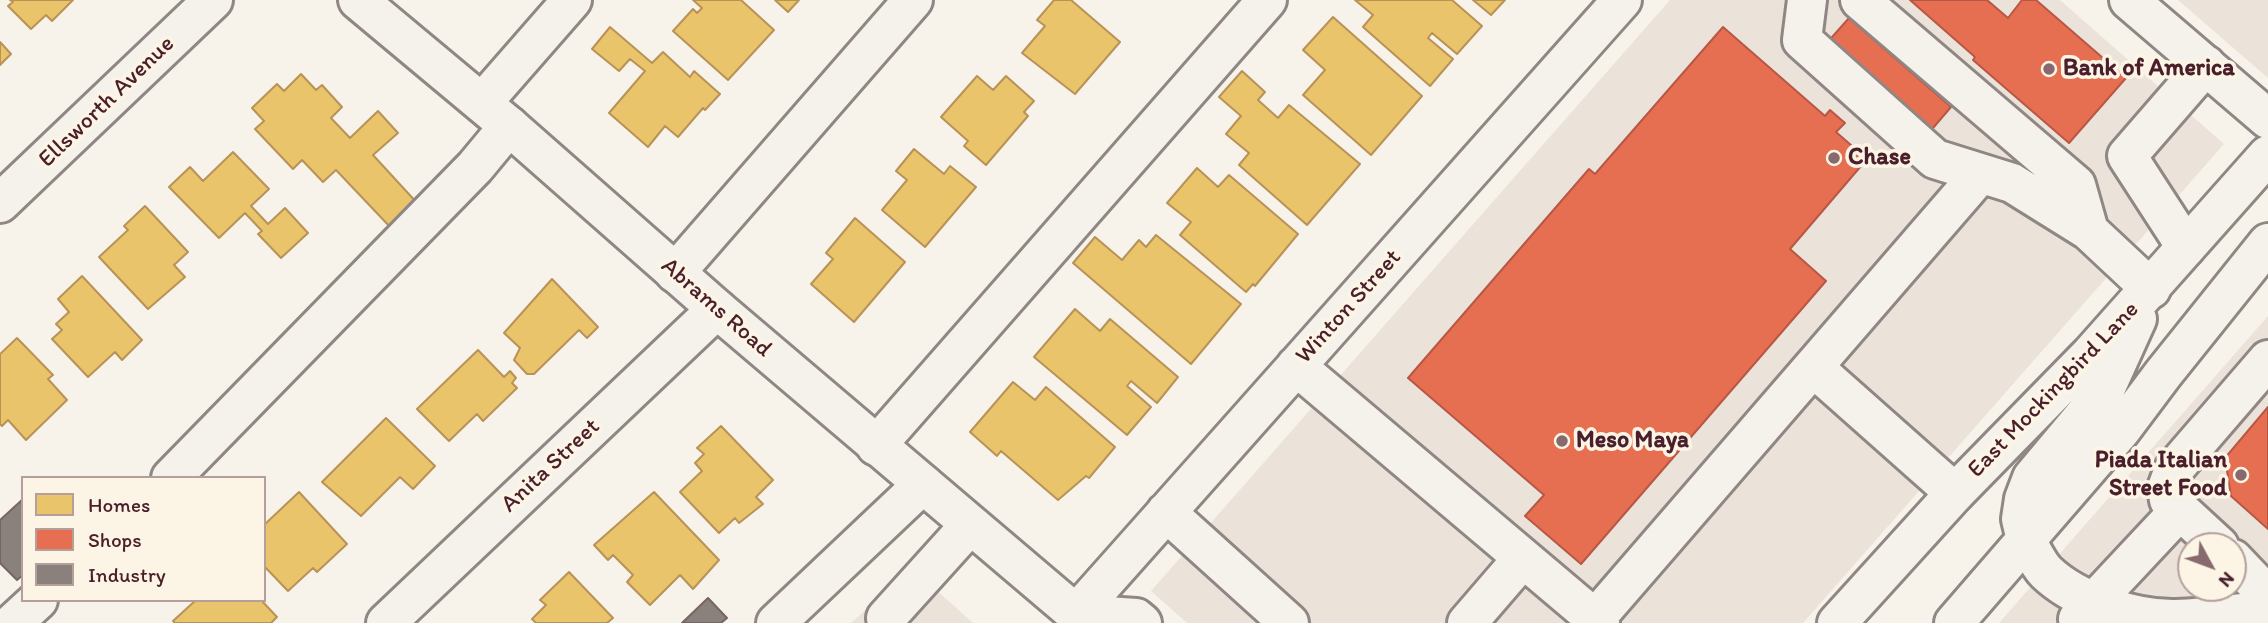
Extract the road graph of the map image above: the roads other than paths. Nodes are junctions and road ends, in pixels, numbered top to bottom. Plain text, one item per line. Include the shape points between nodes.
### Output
1 (213, 0) edge
2 (358, 0) edge
3 (572, 0) edge
4 (913, 0) edge
5 (1266, 0) edge
6 (1622, 0) edge
7 (1807, 0) edge
8 (1860, 0) edge
9 (2129, 0) edge
10 (2206, 65) junction
11 (495, 115) junction
12 (2268, 119) edge
13 (2268, 155) edge
14 (1980, 174) junction
15 (0, 203) edge
16 (2089, 231) junction
17 (2268, 243) edge
18 (2186, 247) junction
19 (675, 272) junction
20 (2151, 289) junction
21 (717, 309) junction
22 (2268, 360) edge
23 (1296, 366) junction
24 (1813, 367) junction
25 (876, 446) junction
26 (173, 476) edge
27 (923, 484) junction
28 (1955, 493) junction
29 (2180, 510) junction
30 (1166, 512) junction
31 (970, 525) junction
32 (2204, 532) edge
33 (2026, 540) junction
34 (1523, 558) junction
35 (2247, 574) edge
36 (2268, 596) edge
37 (36, 602) edge
38 (2268, 610) edge
39 (2084, 612) edge
40 (1077, 618) edge
41 (886, 621) edge
42 (1597, 621) edge
43 (13, 623) edge
44 (386, 623) edge
45 (776, 623) edge
46 (1142, 623) edge
47 (1289, 623) edge
48 (1467, 623) edge
49 (1837, 623) edge
50 (1954, 623) edge

1 - 15 main road, Ellsworth Avenue
2 - 11 main road, Abrams Road
3 - 11 main road
4 - 19 main road
5 - 25 main road
6 - 23 main road, Winton Street
7 - 14 main road via 1802,40 1935,159
8 - 16 main road via 2076,185
9 - 10 main road
10 - 12 main road
10 - 18 main road via 2127,156
11 - 19 main road, Abrams Road
11 - 26 main road via 475,167
13 - 18 main road, East Mockingbird Lane
14 - 16 main road via 2012,183
14 - 24 main road
16 - 20 main road
17 - 33 main road via 2121,430
18 - 20 main road, East Mockingbird Lane
19 - 21 main road, Abrams Road
20 - 28 main road, East Mockingbird Lane
20 - 33 main road via 2104,393 2032,478 2021,519
21 - 25 main road, Abrams Road
21 - 44 main road, Anita Street
22 - 29 main road via 2174,469 2167,488 2169,500
23 - 30 main road, Winton Street
23 - 34 main road
24 - 28 main road
24 - 42 main road
25 - 27 main road, Abrams Road
27 - 31 main road, Abrams Road
27 - 45 main road
28 - 49 main road, East Mockingbird Lane
29 - 32 main road
29 - 39 main road
30 - 40 main road, Winton Street
30 - 47 main road
31 - 40 main road, Abrams Road
31 - 41 main road
33 - 39 main road via 2045,571 2076,595
33 - 50 main road
34 - 42 main road
34 - 48 main road
35 - 36 main road
37 - 43 main road
38 - 39 main road via 2174,619
40 - 46 main road via 1136,618

